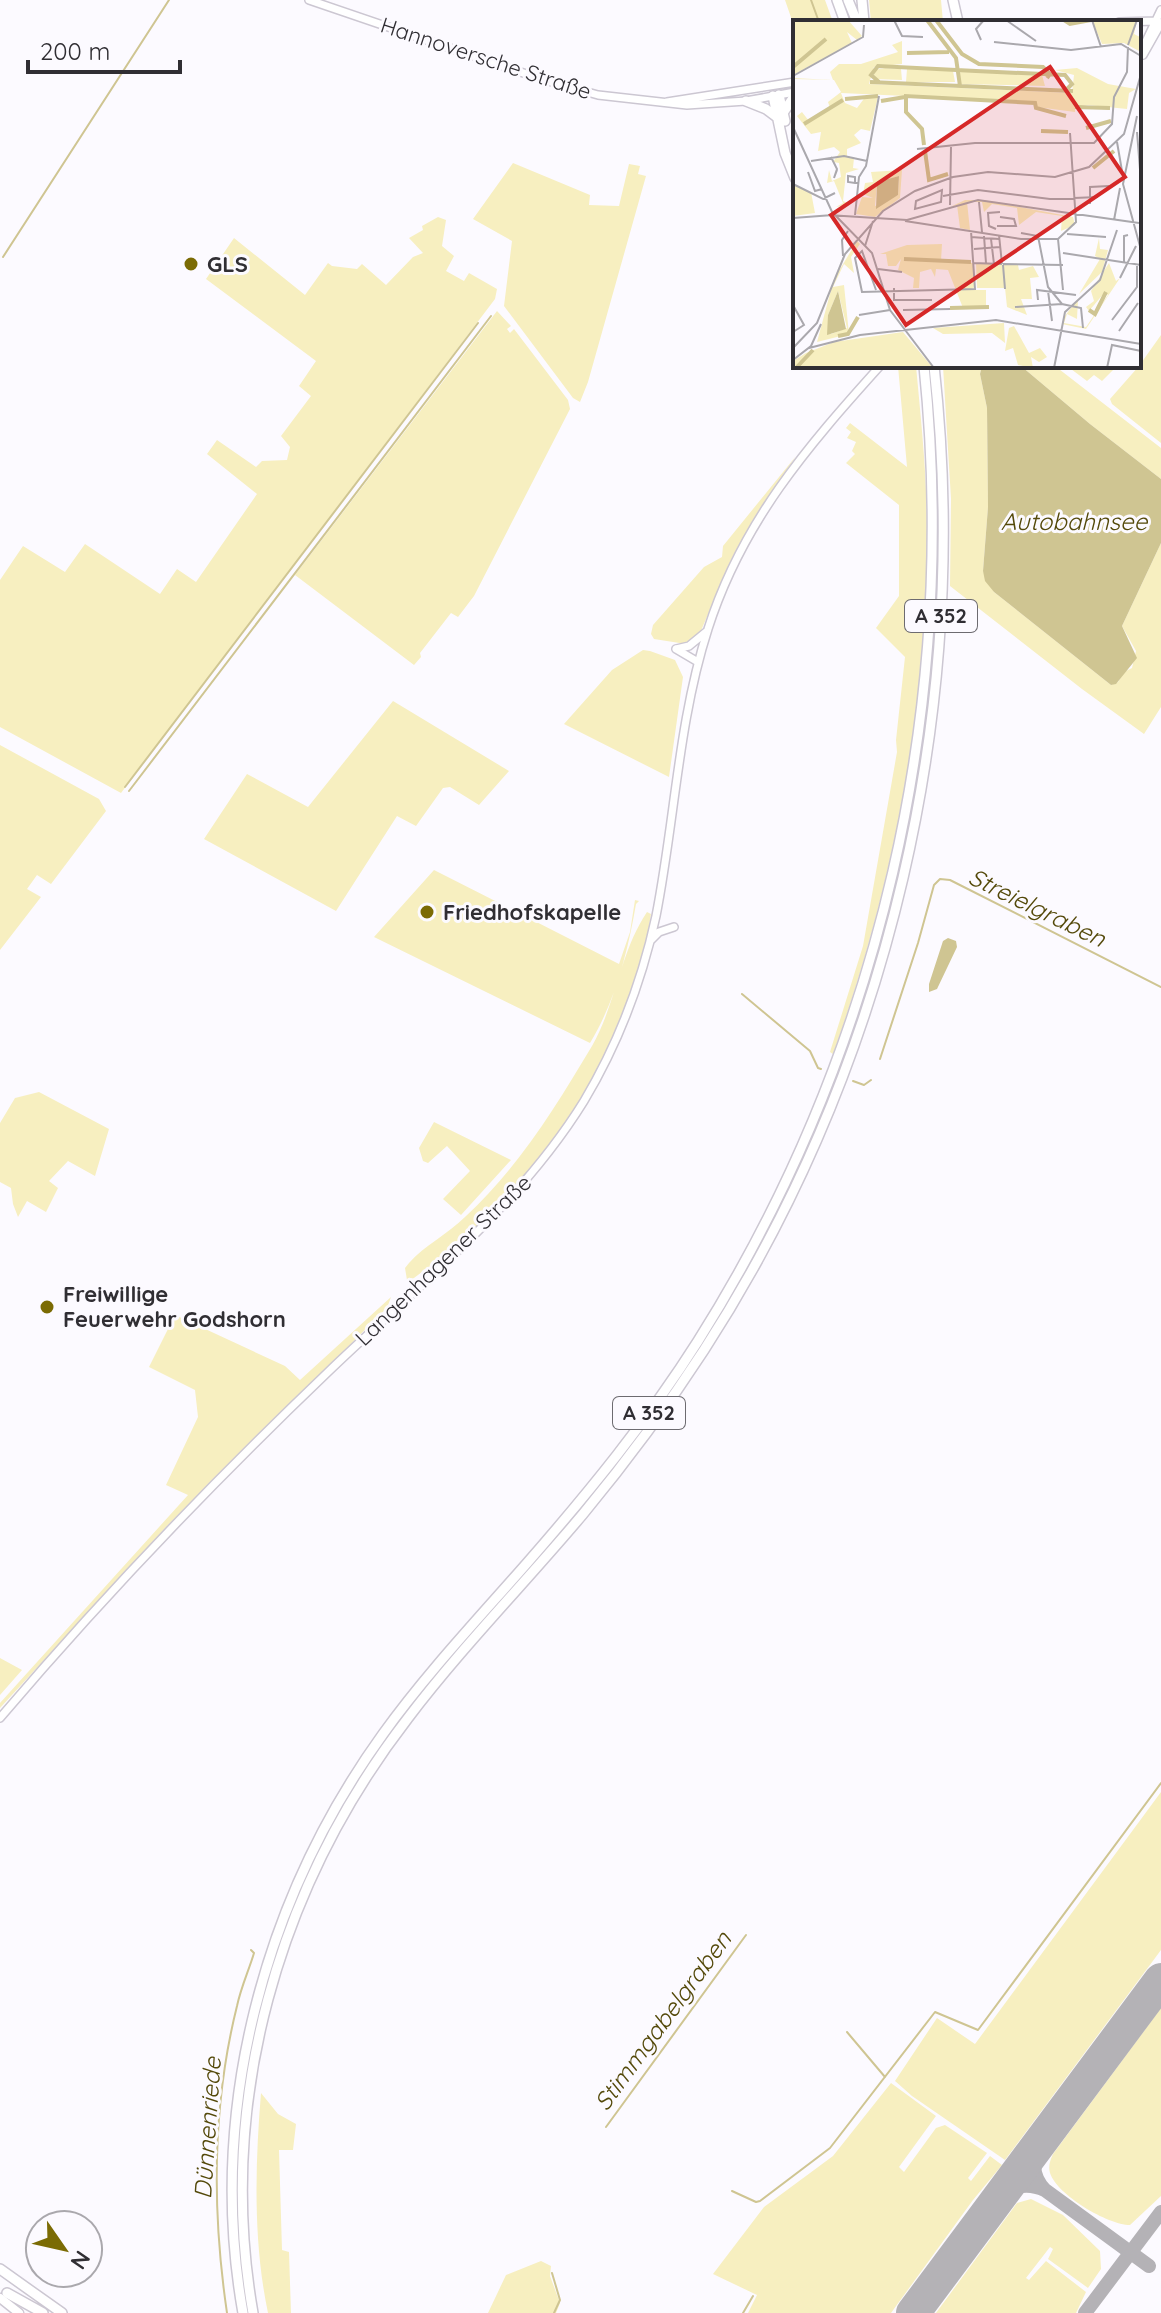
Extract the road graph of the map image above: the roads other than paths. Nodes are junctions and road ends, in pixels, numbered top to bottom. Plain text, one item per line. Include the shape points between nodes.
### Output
1 (309, 0) edge
2 (837, 0) edge
3 (848, 0) edge
4 (862, 0) edge
5 (950, 0) edge
6 (1161, 10) edge
7 (844, 20) edge
8 (856, 20) edge
9 (864, 20) edge
10 (955, 20) edge
11 (1157, 25) edge
12 (1141, 53) edge
13 (793, 83) edge
14 (775, 91) junction
15 (793, 93) edge
16 (793, 96) edge
17 (746, 101) junction
18 (665, 103) junction
19 (781, 116) junction
20 (793, 156) edge
21 (793, 173) edge
22 (878, 368) edge
23 (924, 368) edge
24 (934, 368) edge
25 (707, 630) junction
26 (682, 648) junction
27 (701, 652) junction
28 (698, 662) junction
29 (674, 927) dead end
30 (650, 942) junction
31 (0, 1718) edge
32 (0, 2269) edge
33 (2, 2292) edge
34 (19, 2313) edge
35 (32, 2313) edge
36 (43, 2313) edge
37 (62, 2313) edge
38 (243, 2313) edge
39 (253, 2313) edge

1 - 18 main road, Hannoversche Straße via 570,88
2 - 7 highway
3 - 8 highway
4 - 9 highway
5 - 10 highway
6 - 11 main road
11 - 12 main road
13 - 14 main road, Hannoversche Straße
14 - 15 main road, Hannoversche Straße
14 - 17 main road, Hannoversche Straße
14 - 18 main road, Hannoversche Straße
14 - 19 highway
16 - 19 highway
17 - 18 main road, Hannoversche Straße
17 - 19 highway
19 - 20 highway
19 - 21 highway
22 - 25 main road, Langenhagener Straße via 769,500 736,559
23 - 38 highway, A 352 via 933,480 933,573 919,738 884,913 845,1040 791,1170 697,1342 619,1453 384,1732 311,1854 269,1960 240,2081 232,2196
24 - 39 highway, A 352 via 944,516 936,679 912,834 865,1013 800,1174 706,1347 627,1459 406,1719 364,1778 314,1871 278,1962 250,2083 243,2194
25 - 26 main road
25 - 27 main road, Langenhagener Straße
26 - 27 main road
26 - 28 main road via 676,649
27 - 28 main road, Langenhagener Straße
28 - 30 main road, Langenhagener Straße
29 - 30 main road
30 - 31 main road, Langenhagener Straße via 615,1044 583,1102 531,1175 178,1520
32 - 37 highway
33 - 34 highway
33 - 35 highway
33 - 36 highway

